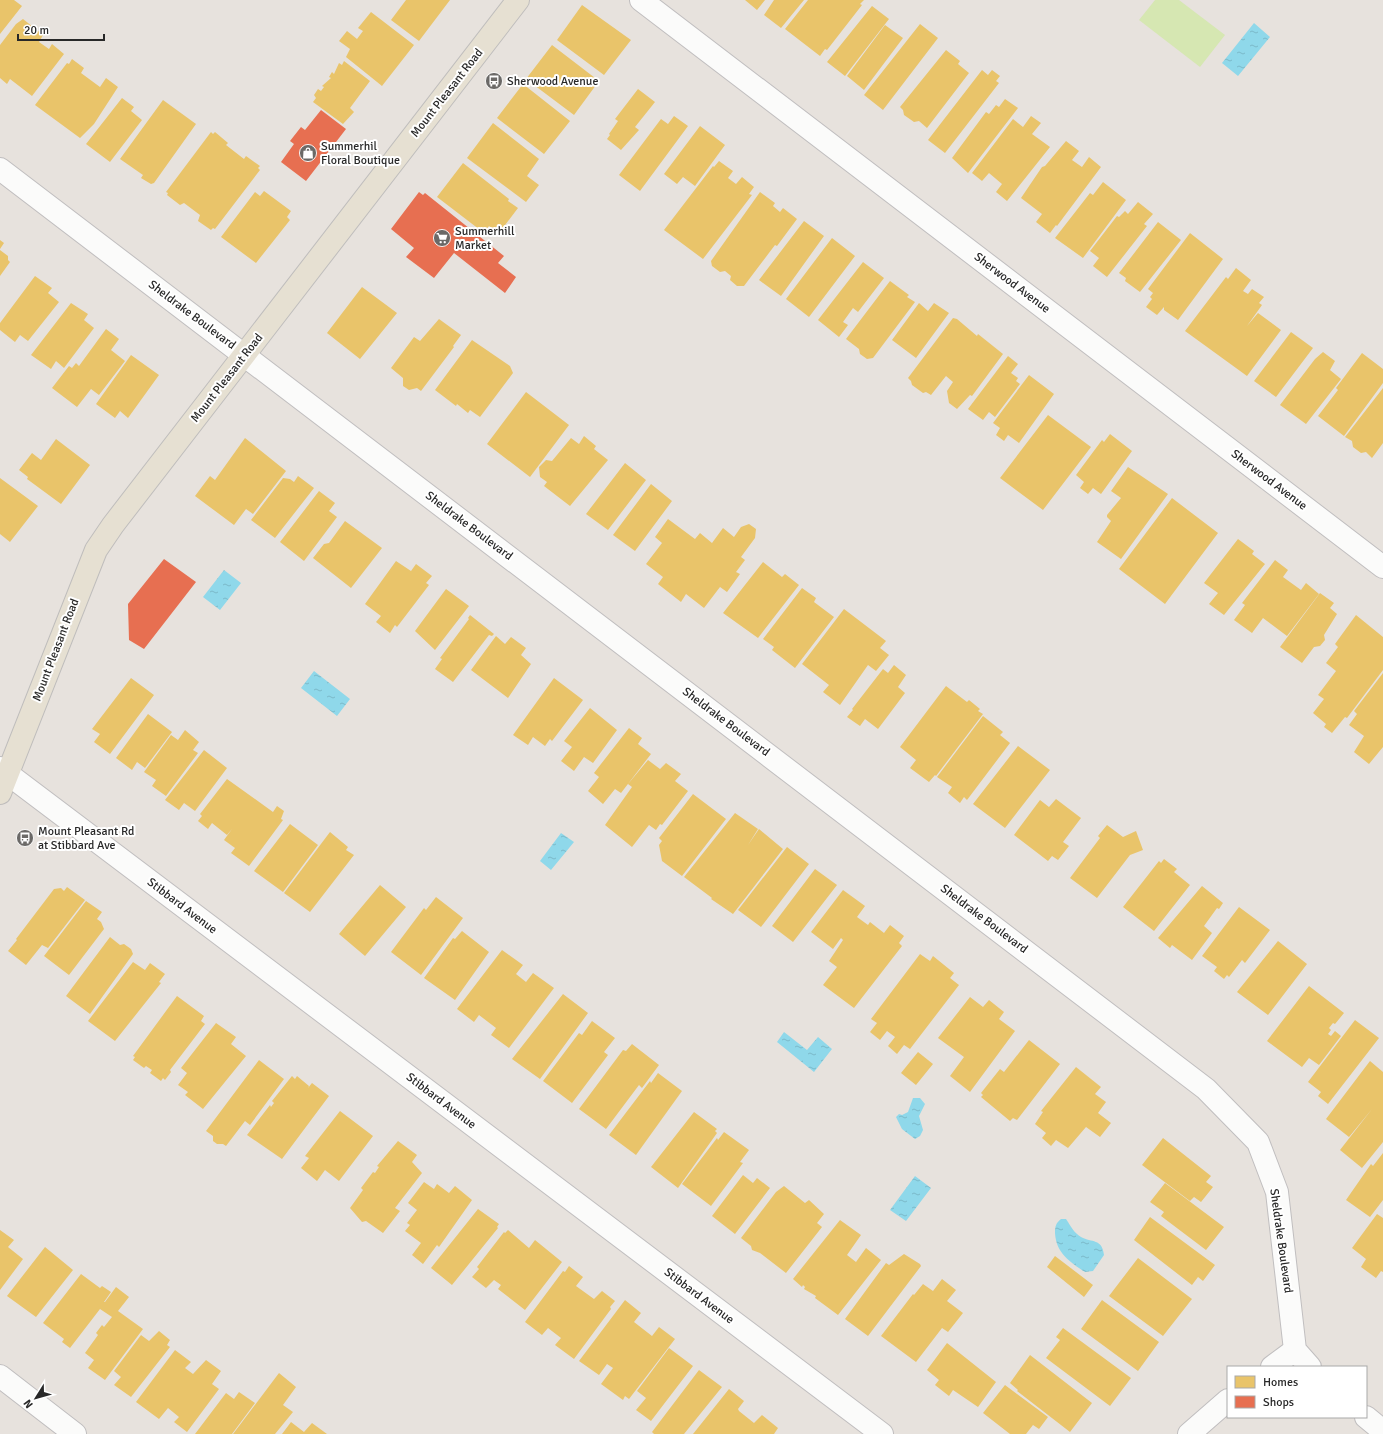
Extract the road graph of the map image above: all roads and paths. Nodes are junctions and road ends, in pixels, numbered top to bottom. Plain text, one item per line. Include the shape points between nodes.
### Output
1 (518, 0) edge
2 (641, 0) edge
3 (0, 169) edge
4 (245, 355) junction
5 (1383, 567) edge
6 (2, 778) edge
7 (1295, 1350) junction
8 (1273, 1366) edge
9 (1309, 1366) edge
10 (0, 1376) edge
11 (1227, 1401) edge
12 (1367, 1418) edge
13 (1383, 1431) edge
14 (75, 1434) edge
15 (882, 1434) edge
16 (1190, 1434) edge

1 - 4 main road, Mount Pleasant Road
2 - 5 street, Sherwood Avenue
3 - 4 street, Sheldrake Boulevard
4 - 6 main road, Mount Pleasant Road via 96,550
4 - 7 street, Sheldrake Boulevard via 1206,1089 1258,1142 1277,1192
6 - 15 street, Stibbard Avenue
7 - 8 street
7 - 9 street
10 - 14 street
11 - 16 street
12 - 13 street

